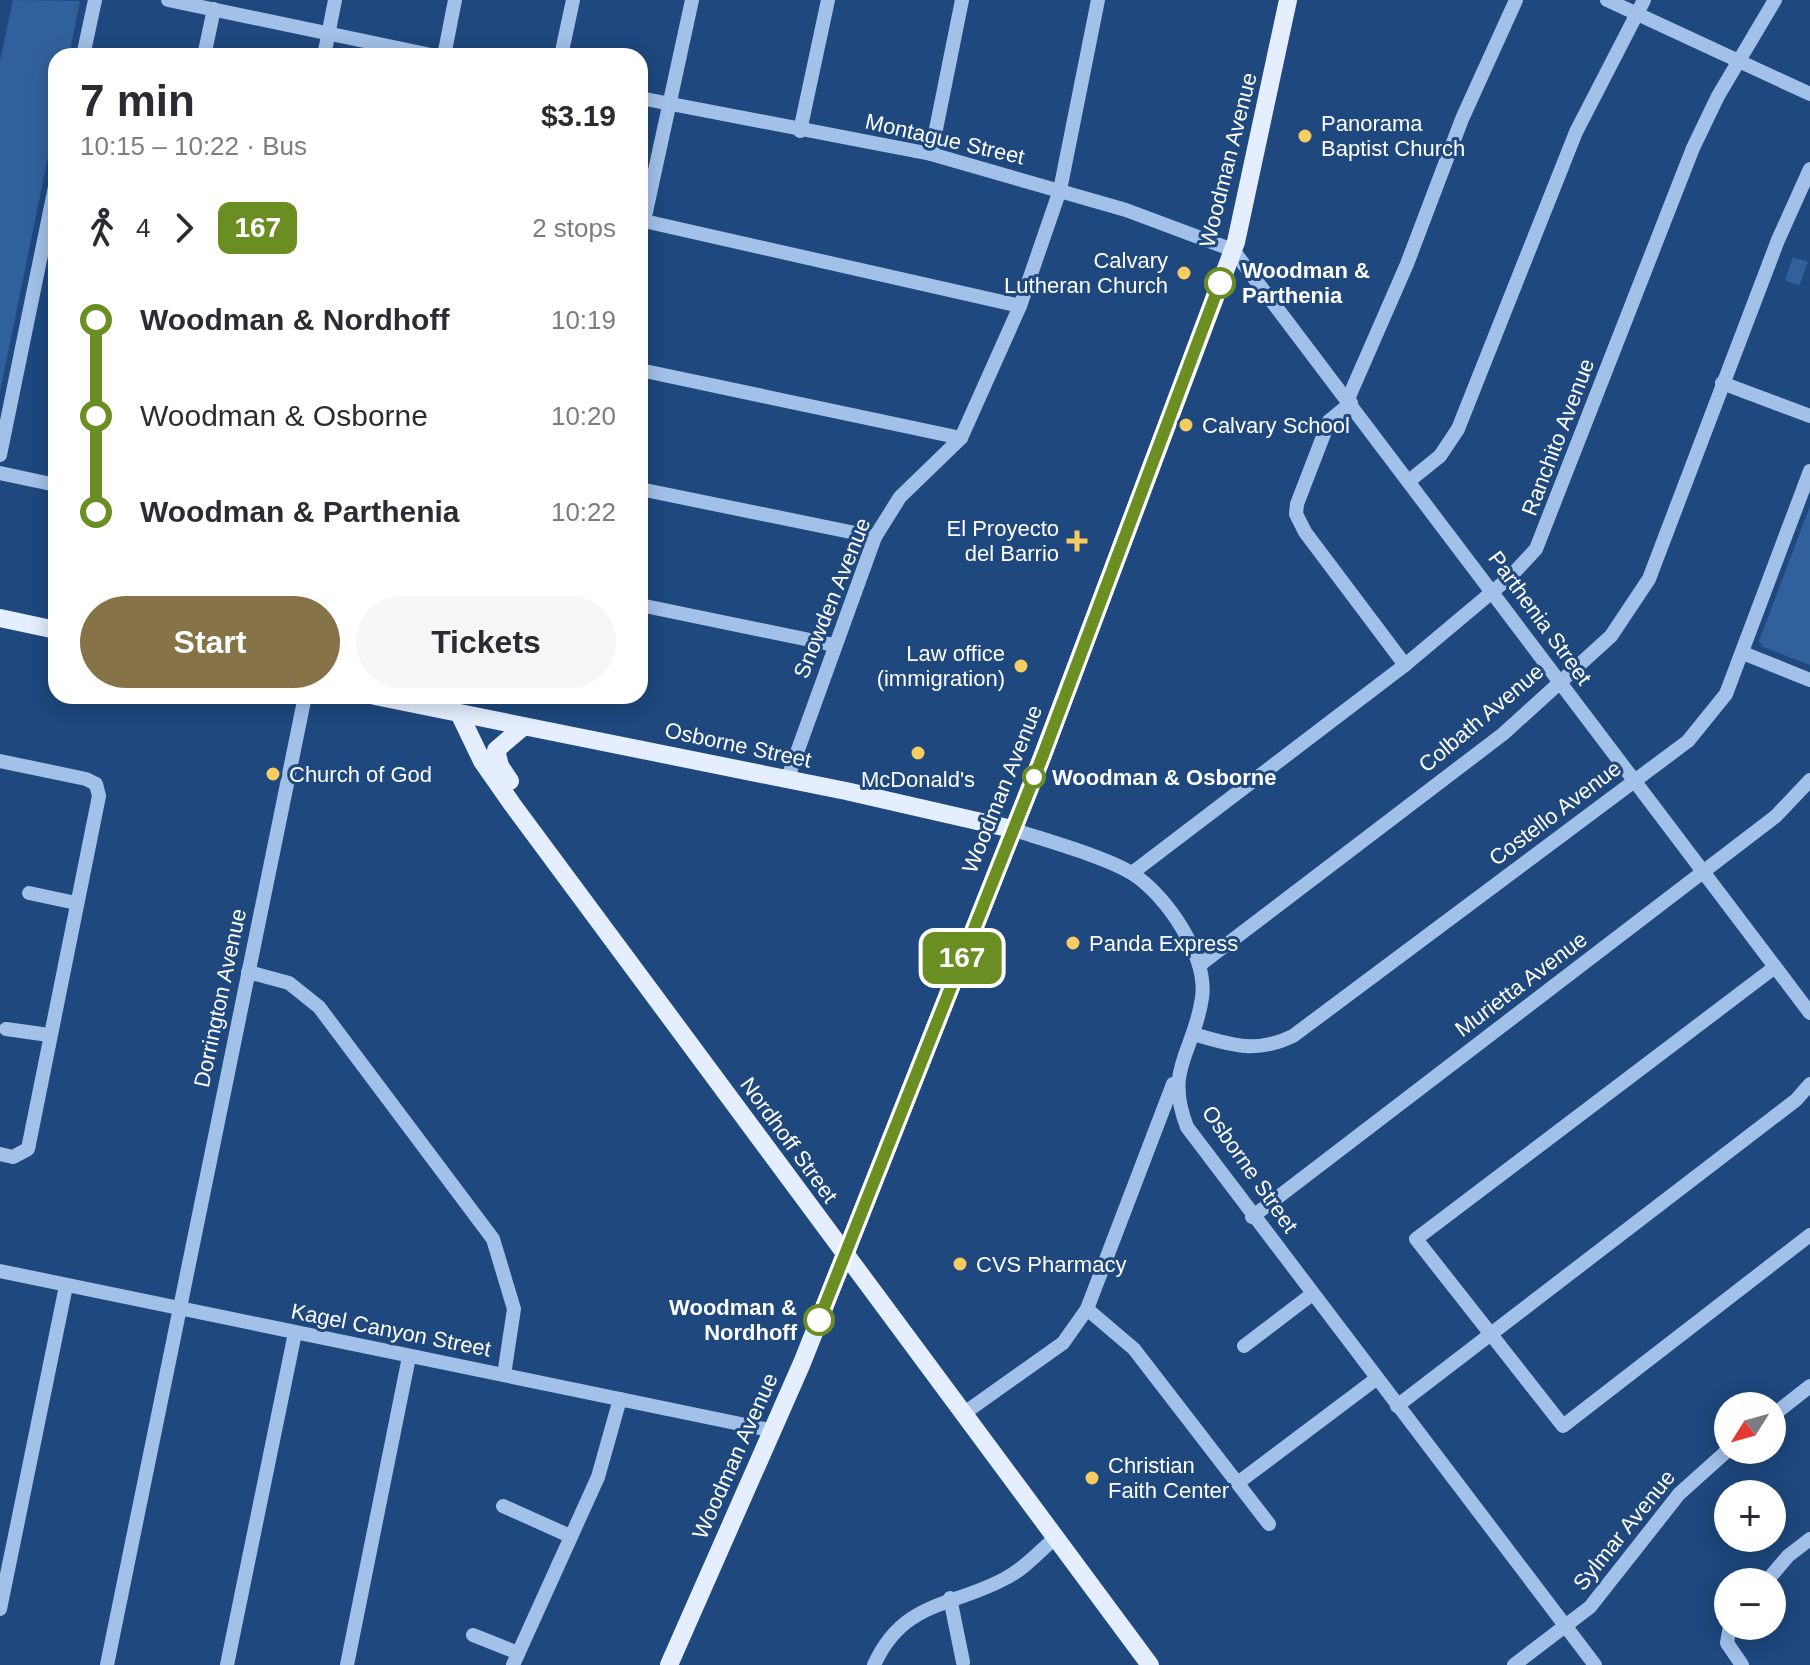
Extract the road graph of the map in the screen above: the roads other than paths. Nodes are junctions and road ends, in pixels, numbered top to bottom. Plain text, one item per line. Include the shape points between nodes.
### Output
1 (95, 0) edge
2 (168, 0) edge
3 (335, 0) edge
4 (455, 0) edge
5 (573, 0) edge
6 (692, 0) edge
7 (828, 0) edge
8 (962, 0) edge
9 (1098, 0) edge
10 (1288, 0) edge
11 (1516, 0) edge
12 (1607, 0) edge
13 (1775, 0) edge
14 (1641, 6) edge
15 (214, 9) junction
16 (329, 32) junction
17 (85, 48) edge
18 (206, 48) edge
19 (326, 48) edge
20 (400, 48) edge
21 (446, 48) edge
22 (563, 48) edge
23 (1739, 59) junction
24 (1810, 94) edge
25 (648, 100) edge
26 (669, 104) junction
27 (800, 131) junction
28 (931, 154) junction
29 (1810, 169) edge
30 (1060, 190) junction
31 (648, 202) edge
32 (48, 221) edge
33 (648, 222) edge
34 (1233, 250) junction
35 (1020, 306) junction
36 (648, 372) edge
37 (1722, 383) junction
38 (1349, 401) junction
39 (1810, 416) edge
40 (961, 438) junction
41 (0, 455) edge
42 (1810, 471) edge
43 (0, 473) edge
44 (1409, 481) junction
45 (48, 483) edge
46 (648, 491) edge
47 (875, 537) junction
48 (1494, 591) junction
49 (648, 607) edge
50 (0, 618) edge
51 (48, 628) edge
52 (834, 645) junction
53 (1743, 653) junction
54 (1405, 665) junction
55 (1810, 680) edge
56 (1559, 681) junction
57 (303, 704) edge
58 (415, 704) edge
59 (459, 713) junction
60 (523, 727) junction
61 (0, 761) edge
62 (787, 780) junction
63 (1810, 780) edge
64 (1635, 781) junction
65 (512, 804) junction
66 (1012, 829) junction
67 (1704, 872) junction
68 (1132, 873) junction
69 (29, 893) dead end
70 (76, 903) junction
71 (1201, 964) junction
72 (1775, 967) junction
73 (248, 972) junction
74 (1810, 1013) edge
75 (6, 1029) dead end
76 (1193, 1034) junction
77 (49, 1035) junction
78 (1177, 1076) junction
79 (1810, 1084) edge
80 (0, 1154) edge
81 (1252, 1217) junction
82 (1810, 1235) edge
83 (844, 1255) junction
84 (0, 1271) edge
85 (66, 1286) junction
86 (1311, 1295) junction
87 (179, 1309) junction
88 (1087, 1309) junction
89 (295, 1333) junction
90 (1489, 1333) junction
91 (1244, 1346) dead end
92 (409, 1357) junction
93 (504, 1375) junction
94 (1376, 1379) junction
95 (1810, 1386) edge
96 (620, 1399) junction
97 (1786, 1405) edge
98 (1397, 1406) junction
99 (963, 1414) junction
100 (774, 1431) junction
101 (1714, 1463) edge
102 (1239, 1482) junction
103 (503, 1506) dead end
104 (1269, 1524) dead end
105 (570, 1536) junction
106 (1055, 1538) junction
107 (1810, 1539) edge
108 (1778, 1568) edge
109 (950, 1598) junction
110 (0, 1609) edge
111 (1566, 1626) junction
112 (473, 1635) dead end
113 (1728, 1640) edge
114 (515, 1659) edge
115 (963, 1662) dead end
116 (1142, 1662) edge
117 (107, 1665) edge
118 (227, 1665) edge
119 (347, 1665) edge
120 (669, 1665) edge
121 (874, 1665) edge
122 (1514, 1665) edge
123 (1595, 1665) edge
124 (1742, 1665) edge

1 - 17 street
2 - 15 street
3 - 16 street
4 - 21 street
5 - 22 street
6 - 26 street
7 - 27 street
8 - 28 street
9 - 30 street, Snowden Avenue
10 - 34 main road, Woodman Avenue
11 - 38 street via 1462,119
12 - 14 street
13 - 23 street, Ranchito Avenue
14 - 23 street
14 - 44 street via 1576,132 1458,429 1440,456
15 - 16 street
15 - 18 street
16 - 19 street
16 - 20 street
23 - 24 street
23 - 48 street, Ranchito Avenue via 1685,165 1544,534
25 - 26 street, Montague Street
26 - 27 street, Montague Street
26 - 31 street
27 - 28 street, Montague Street
28 - 30 street, Montague Street
29 - 37 street, Colbath Avenue
30 - 34 street, Montague Street
30 - 35 street, Snowden Avenue
32 - 41 street
33 - 35 street
34 - 38 street, Parthenia Street
34 - 66 main road, Woodman Avenue
35 - 40 street, Snowden Avenue
36 - 40 street
37 - 39 street
37 - 56 street, Colbath Avenue via 1649,579 1611,636
38 - 44 street, Parthenia Street
38 - 54 street via 1329,421 1296,514
40 - 47 street, Snowden Avenue via 900,497
42 - 53 street, Costello Avenue
43 - 45 street
44 - 48 street, Parthenia Street
46 - 47 street
47 - 52 street, Snowden Avenue
48 - 54 street, Ranchito Avenue
48 - 56 street, Parthenia Street
49 - 52 street
50 - 51 main road
52 - 62 street, Snowden Avenue
53 - 55 street
53 - 64 street, Costello Avenue via 1709,720
54 - 68 street, Ranchito Avenue
56 - 64 street, Parthenia Street
56 - 71 street, Colbath Avenue via 1503,734
57 - 73 street, Dorrington Avenue
58 - 59 main road, Osborne Street
59 - 60 main road, Osborne Street
59 - 65 main road, Nordhoff Street via 482,761
60 - 62 main road, Osborne Street
60 - 65 main road via 496,750 510,781
61 - 70 street via 96,784 99,796
62 - 66 main road, Osborne Street
63 - 67 street, Murietta Avenue via 1776,816
64 - 67 street, Parthenia Street
64 - 76 street, Costello Avenue via 1293,1036 1260,1048 1240,1048
65 - 83 main road, Nordhoff Street
66 - 68 street, Osborne Street
66 - 83 main road, Woodman Avenue
67 - 72 street, Parthenia Street
67 - 81 street, Murietta Avenue
68 - 71 street, Osborne Street via 1178,923
69 - 70 street
70 - 77 street
71 - 76 street, Osborne Street via 1202,998
72 - 74 street, Parthenia Street
72 - 90 street via 1416,1239
73 - 87 street, Dorrington Avenue
73 - 93 street via 289,983 319,1007 493,1239 514,1309
75 - 77 street
76 - 78 street, Osborne Street
77 - 80 street via 28,1149 13,1157
78 - 81 street, Osborne Street via 1177,1101 1187,1127
78 - 88 street
79 - 90 street via 1796,1100
81 - 86 street, Osborne Street
82 - 90 street via 1563,1426
83 - 99 main road, Nordhoff Street
83 - 100 main road, Woodman Avenue
84 - 85 street, Kagel Canyon Street
85 - 87 street, Kagel Canyon Street
85 - 110 street
86 - 91 street
86 - 94 street, Osborne Street
87 - 89 street, Kagel Canyon Street
87 - 117 street, Dorrington Avenue
88 - 99 street via 1063,1343
88 - 102 street via 1134,1349
89 - 92 street, Kagel Canyon Street
89 - 118 street
90 - 98 street
92 - 93 street, Kagel Canyon Street
92 - 119 street
93 - 96 street, Kagel Canyon Street
94 - 98 street, Osborne Street
94 - 102 street
95 - 97 street
96 - 100 street, Kagel Canyon Street
96 - 105 street via 598,1477
98 - 111 street, Osborne Street
99 - 106 main road, Nordhoff Street
100 - 120 main road, Woodman Avenue
101 - 111 street, Sylmar Avenue via 1679,1494 1604,1592
102 - 104 street
103 - 105 street
105 - 114 street
106 - 109 street via 1006,1578
106 - 116 main road, Nordhoff Street
107 - 108 street
109 - 115 street
109 - 121 street via 911,1618
111 - 122 street, Sylmar Avenue
111 - 123 street, Osborne Street
112 - 114 street
113 - 124 street

